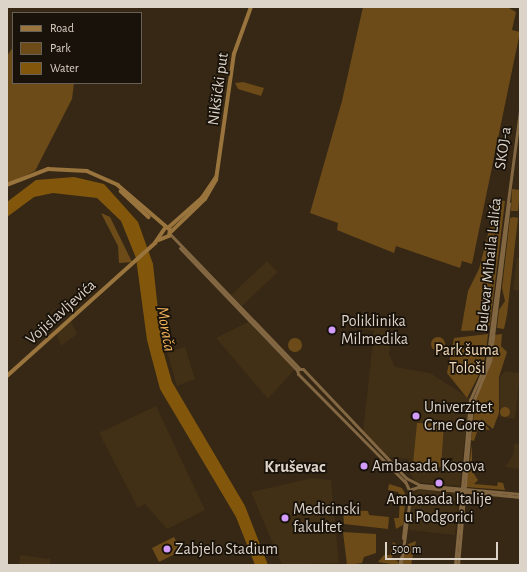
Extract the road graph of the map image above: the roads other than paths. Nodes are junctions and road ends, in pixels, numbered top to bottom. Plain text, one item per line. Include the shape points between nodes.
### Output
1 (250, 7) edge
2 (520, 109) edge
3 (216, 177) junction
4 (7, 187) edge
5 (509, 191) joint
6 (136, 202) junction
7 (166, 228) junction
8 (162, 232) junction
9 (168, 235) junction
10 (156, 242) junction
11 (298, 369) junction
12 (303, 373) junction
13 (7, 376) edge
14 (409, 479) junction
15 (405, 482) junction
16 (414, 482) junction
17 (407, 489) junction
18 (413, 489) junction
19 (464, 490) junction
20 (520, 495) edge
21 (400, 565) edge
22 (455, 565) edge
23 (458, 565) edge

1 - 3 main road, Nikšićki put via 238,40
2 - 5 main road, SKOJ-a
3 - 7 main road, Nikšićki put via 202,198
3 - 9 main road, Nikšićki put via 204,199
4 - 6 main road via 44,170 75,168 106,178
5 - 19 main road, Bulevar Mihaila Lalića via 487,361 470,400
6 - 7 main road
6 - 8 main road
7 - 8 main road, Nikšićki put
7 - 9 main road
8 - 9 main road
8 - 10 main road
9 - 10 main road
9 - 11 main road
10 - 13 main road, Vojislavljevića
11 - 12 main road
11 - 12 main road
12 - 14 main road
12 - 15 main road
14 - 15 main road
14 - 16 main road
15 - 17 main road
16 - 18 main road
16 - 19 main road
17 - 18 main road
17 - 21 main road
18 - 19 main road
18 - 21 main road
19 - 20 main road
19 - 22 main road
19 - 23 main road

